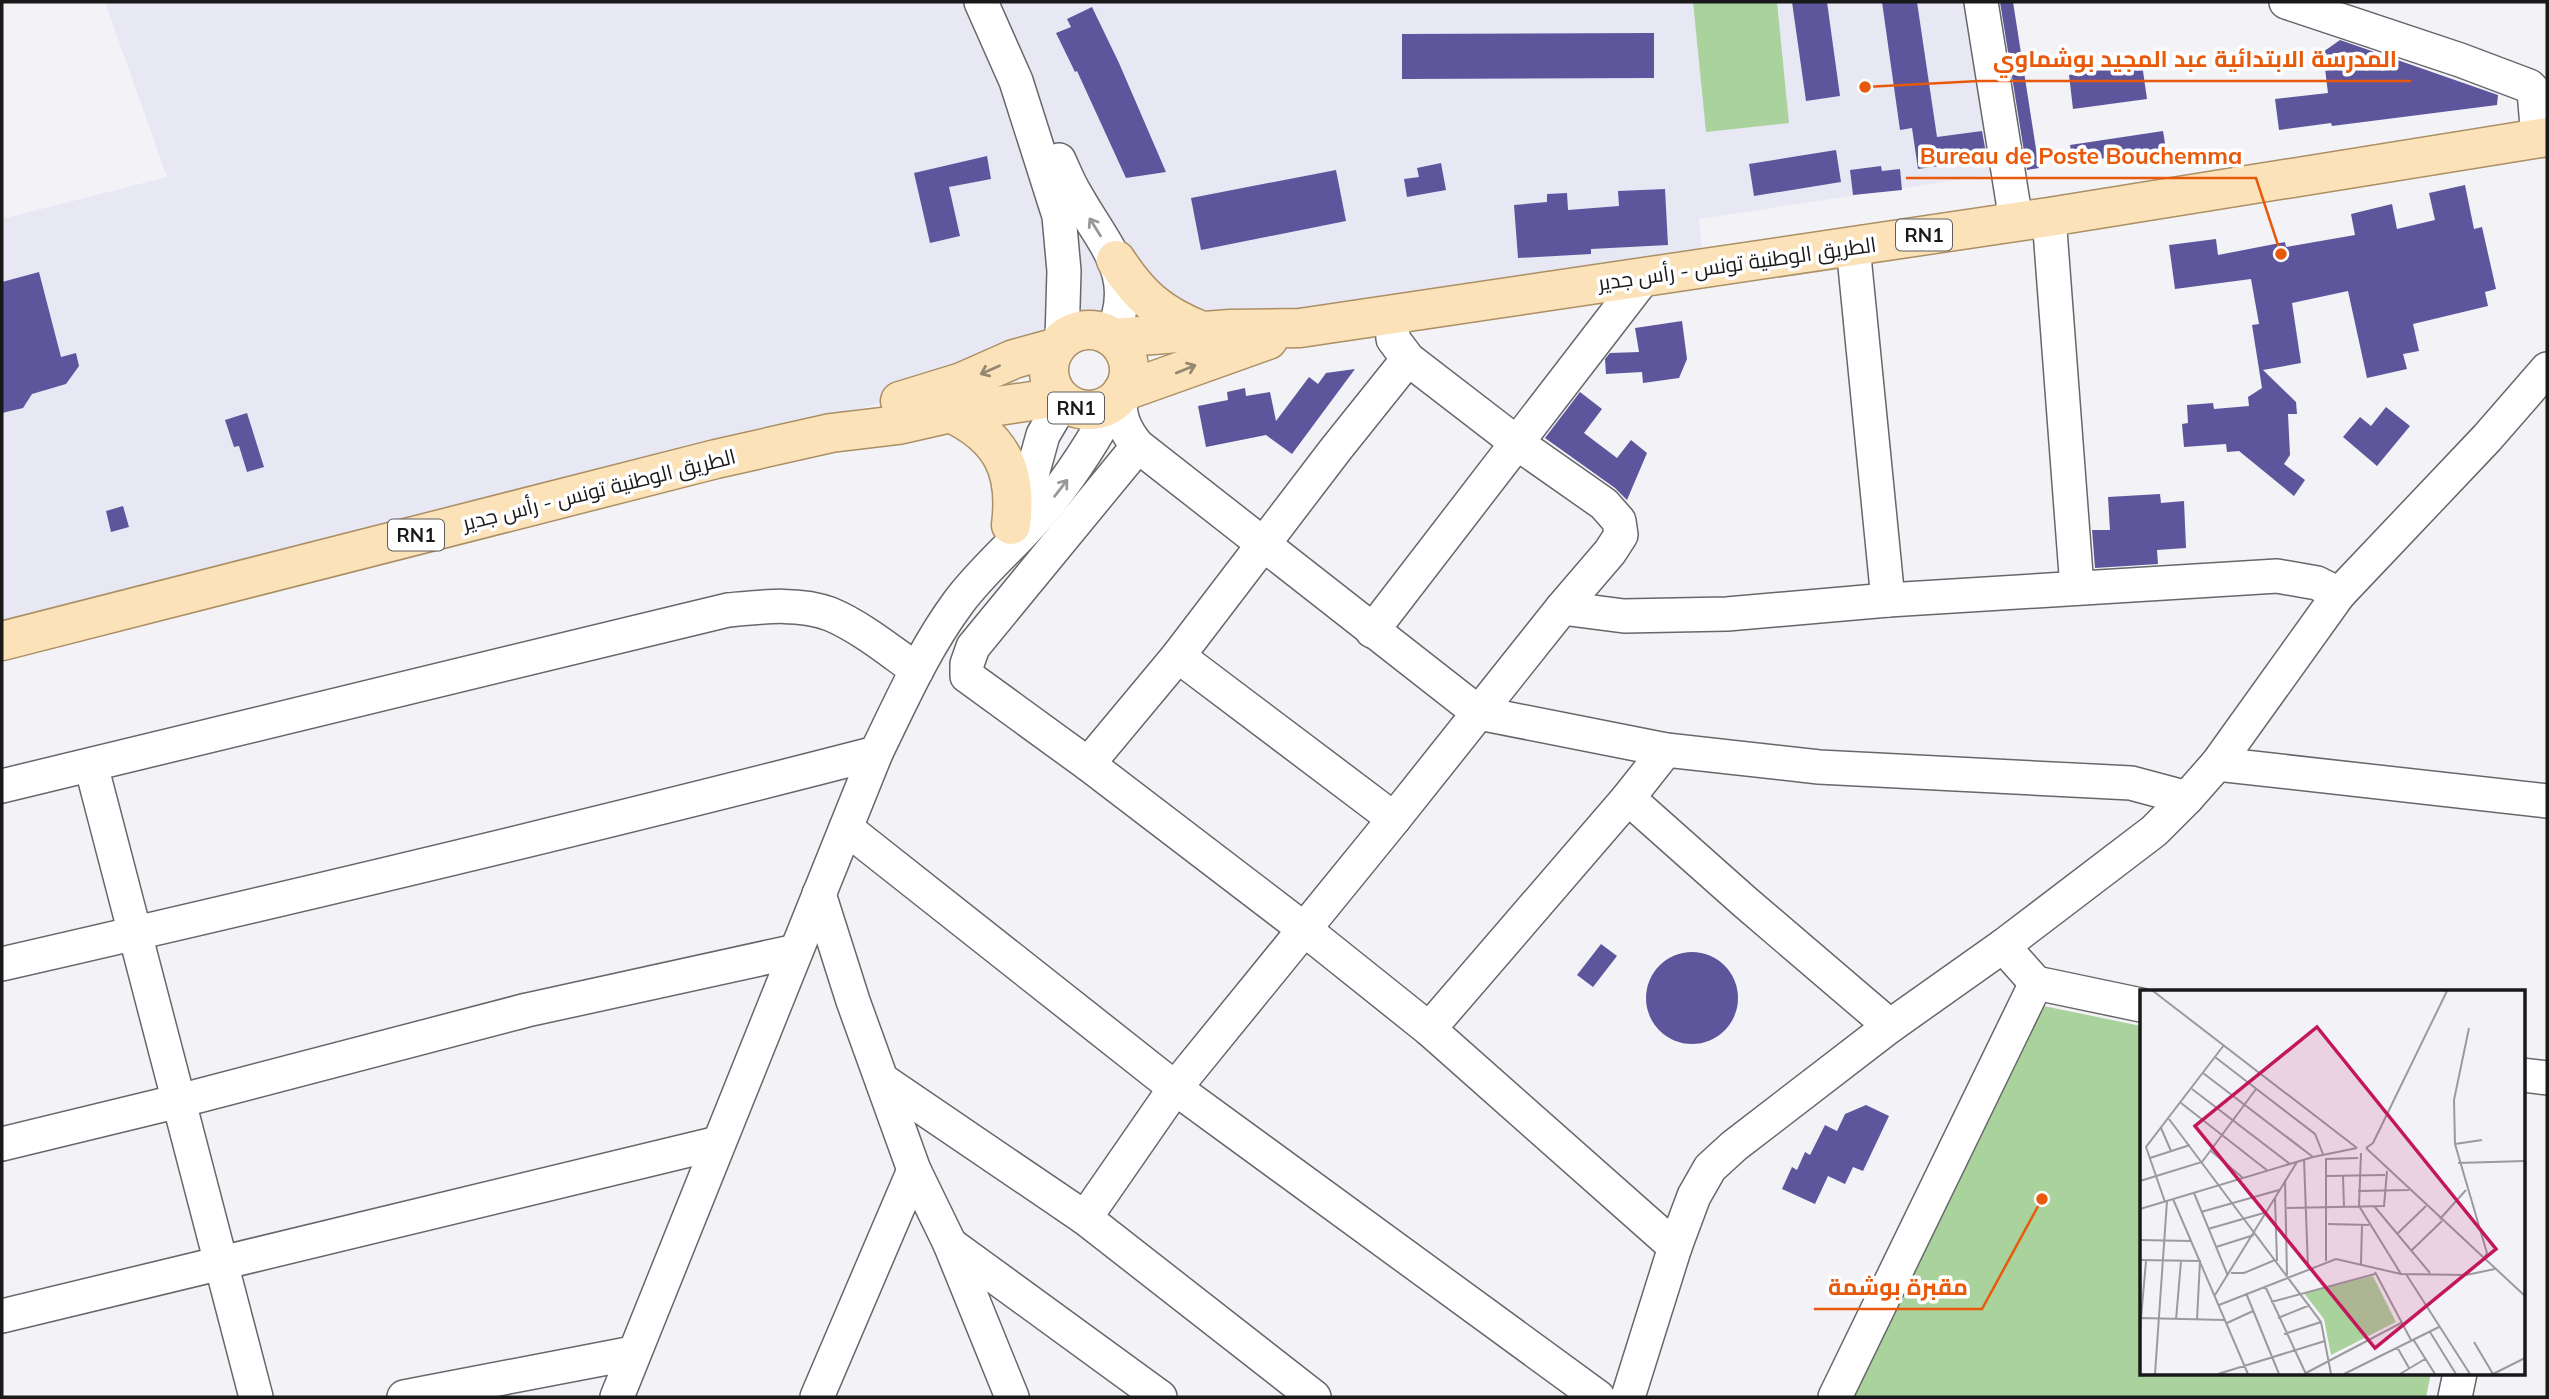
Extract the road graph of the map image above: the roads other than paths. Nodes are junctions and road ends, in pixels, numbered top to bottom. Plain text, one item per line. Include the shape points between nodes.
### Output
1 (981, 2) edge
2 (1981, 2) edge
3 (2286, 2) edge
4 (1016, 81) junction
5 (2543, 138) edge
6 (2033, 219) junction
7 (1853, 246) junction
8 (1116, 260) junction
9 (1646, 275) junction
10 (1392, 314) junction
11 (1300, 328) junction
12 (1204, 332) junction
13 (1112, 337) junction
14 (1058, 344) junction
15 (1408, 359) junction
16 (2547, 369) edge
17 (1120, 395) junction
18 (1061, 399) junction
19 (951, 413) junction
20 (831, 433) junction
21 (1517, 443) junction
22 (1138, 446) junction
23 (1011, 524) junction
24 (1264, 545) junction
25 (982, 574) junction
26 (2077, 588) junction
27 (2339, 594) junction
28 (1888, 600) junction
29 (1562, 608) junction
30 (1371, 631) junction
31 (2, 641) edge
32 (1178, 656) junction
33 (917, 670) junction
34 (1479, 713) junction
35 (1666, 750) junction
36 (876, 753) junction
37 (1088, 764) junction
38 (2217, 764) junction
39 (92, 765) junction
40 (2, 786) edge
41 (1628, 798) junction
42 (2187, 798) junction
43 (2547, 801) edge
44 (1394, 819) junction
45 (846, 828) junction
46 (819, 894) junction
47 (1304, 929) junction
48 (135, 934) junction
49 (2003, 946) junction
50 (796, 951) junction
51 (2, 964) edge
52 (2036, 983) junction
53 (2140, 1005) edge
54 (1890, 1026) junction
55 (1429, 1028) junction
56 (882, 1080) junction
57 (1175, 1088) junction
58 (179, 1101) junction
59 (718, 1143) junction
60 (2, 1144) edge
61 (914, 1170) junction
62 (1085, 1217) junction
63 (950, 1244) junction
64 (1675, 1247) junction
65 (223, 1263) junction
66 (2, 1316) edge
67 (634, 1353) junction
68 (2460, 1374) edge
69 (1005, 1392) edge
70 (257, 1397) edge
71 (404, 1397) edge
72 (617, 1397) edge
73 (817, 1397) edge
74 (1160, 1397) edge
75 (1314, 1397) edge
76 (1598, 1397) edge
77 (1628, 1397) edge
78 (1835, 1397) edge
79 (2455, 1397) edge

1 - 4 street
2 - 6 street
3 - 5 street via 2529,86 2534,91
8 -> 4 street via 1075,194 1037,112
4 - 14 street via 1059,216 1064,271
5 - 6 main road, الطريق الوطنية تونس - رأس جدير / RN1
6 - 7 main road, الطريق الوطنية تونس - رأس جدير / RN1
6 - 26 street
7 - 9 main road, الطريق الوطنية تونس - رأس جدير / RN1
7 - 28 street
8 - 12 main road via 1153,305
8 - 13 street via 1122,291
9 - 10 main road, الطريق الوطنية تونس - رأس جدير / RN1
9 - 21 street
10 - 11 main road, الطريق الوطنية تونس - رأس جدير / RN1
10 - 15 street via 1393,339
11 - 12 main road, الطريق الوطنية تونس - رأس جدير / RN1
17 -> 11 main road, الطريق الوطنية تونس - رأس جدير / RN1
12 - 13 main road, الطريق الوطنية تونس - رأس جدير / RN1
13 - 14 main road, RN1 via 1101,331 1080,330
13 - 17 main road, RN1 via 1122,346 1129,369
14 - 18 main road, RN1 via 1048,373
14 -> 20 main road, الطريق الوطنية تونس - رأس جدير / RN1 via 894,403
15 - 21 street
15 - 24 street
16 - 27 street
17 - 18 main road, RN1 via 1097,409 1073,407
17 - 22 street via 1122,423
25 -> 17 street via 1071,474
18 - 19 main road, الطريق الوطنية تونس - رأس جدير / RN1
18 - 23 street via 1043,435 1025,500
19 - 20 main road, الطريق الوطنية تونس - رأس جدير / RN1
19 - 23 main road via 972,423 1003,457 1014,501
20 - 31 main road, الطريق الوطنية تونس - رأس جدير / RN1
21 - 29 street via 1604,504 1621,527 1610,552
21 - 30 street
22 - 24 street
22 - 37 street via 973,647 967,664 967,676 973,682
23 - 25 street
24 - 30 street
24 - 32 street
25 - 33 street via 951,613
26 - 27 street via 2277,576 2317,583
26 - 28 street
27 - 38 street
28 - 29 street via 1727,614 1624,616
29 - 34 street
30 - 34 street
32 - 37 street
32 - 44 street
33 - 36 street
33 - 39 street via 829,614 766,606 728,610
34 - 35 street
34 - 44 street
35 - 41 street
35 - 42 street via 1819,767 2131,783
36 - 45 street
36 - 48 street via 625,818
37 - 47 street
38 - 42 street
38 - 43 street
39 - 40 street
39 - 48 street
41 - 54 street
41 - 55 street
42 - 49 street via 2154,831
44 - 47 street
45 - 46 street
45 - 57 street
46 - 50 street
46 - 56 street
47 - 55 street
47 - 57 street
48 - 51 street
48 - 58 street
49 - 52 street
49 - 54 street
50 - 58 street via 527,1010
50 - 59 street
52 - 53 street
52 - 78 street
54 - 64 street via 1710,1168
55 - 64 street
56 - 61 street
56 - 62 street
57 - 62 street
57 - 76 street
58 - 60 street
58 - 65 street
59 - 65 street
59 - 67 street
61 - 63 street
61 - 73 street
62 - 75 street
63 - 69 street
63 - 74 street
64 - 77 street
65 - 66 street
65 - 70 street
67 - 71 street
67 - 72 street
68 - 79 street

